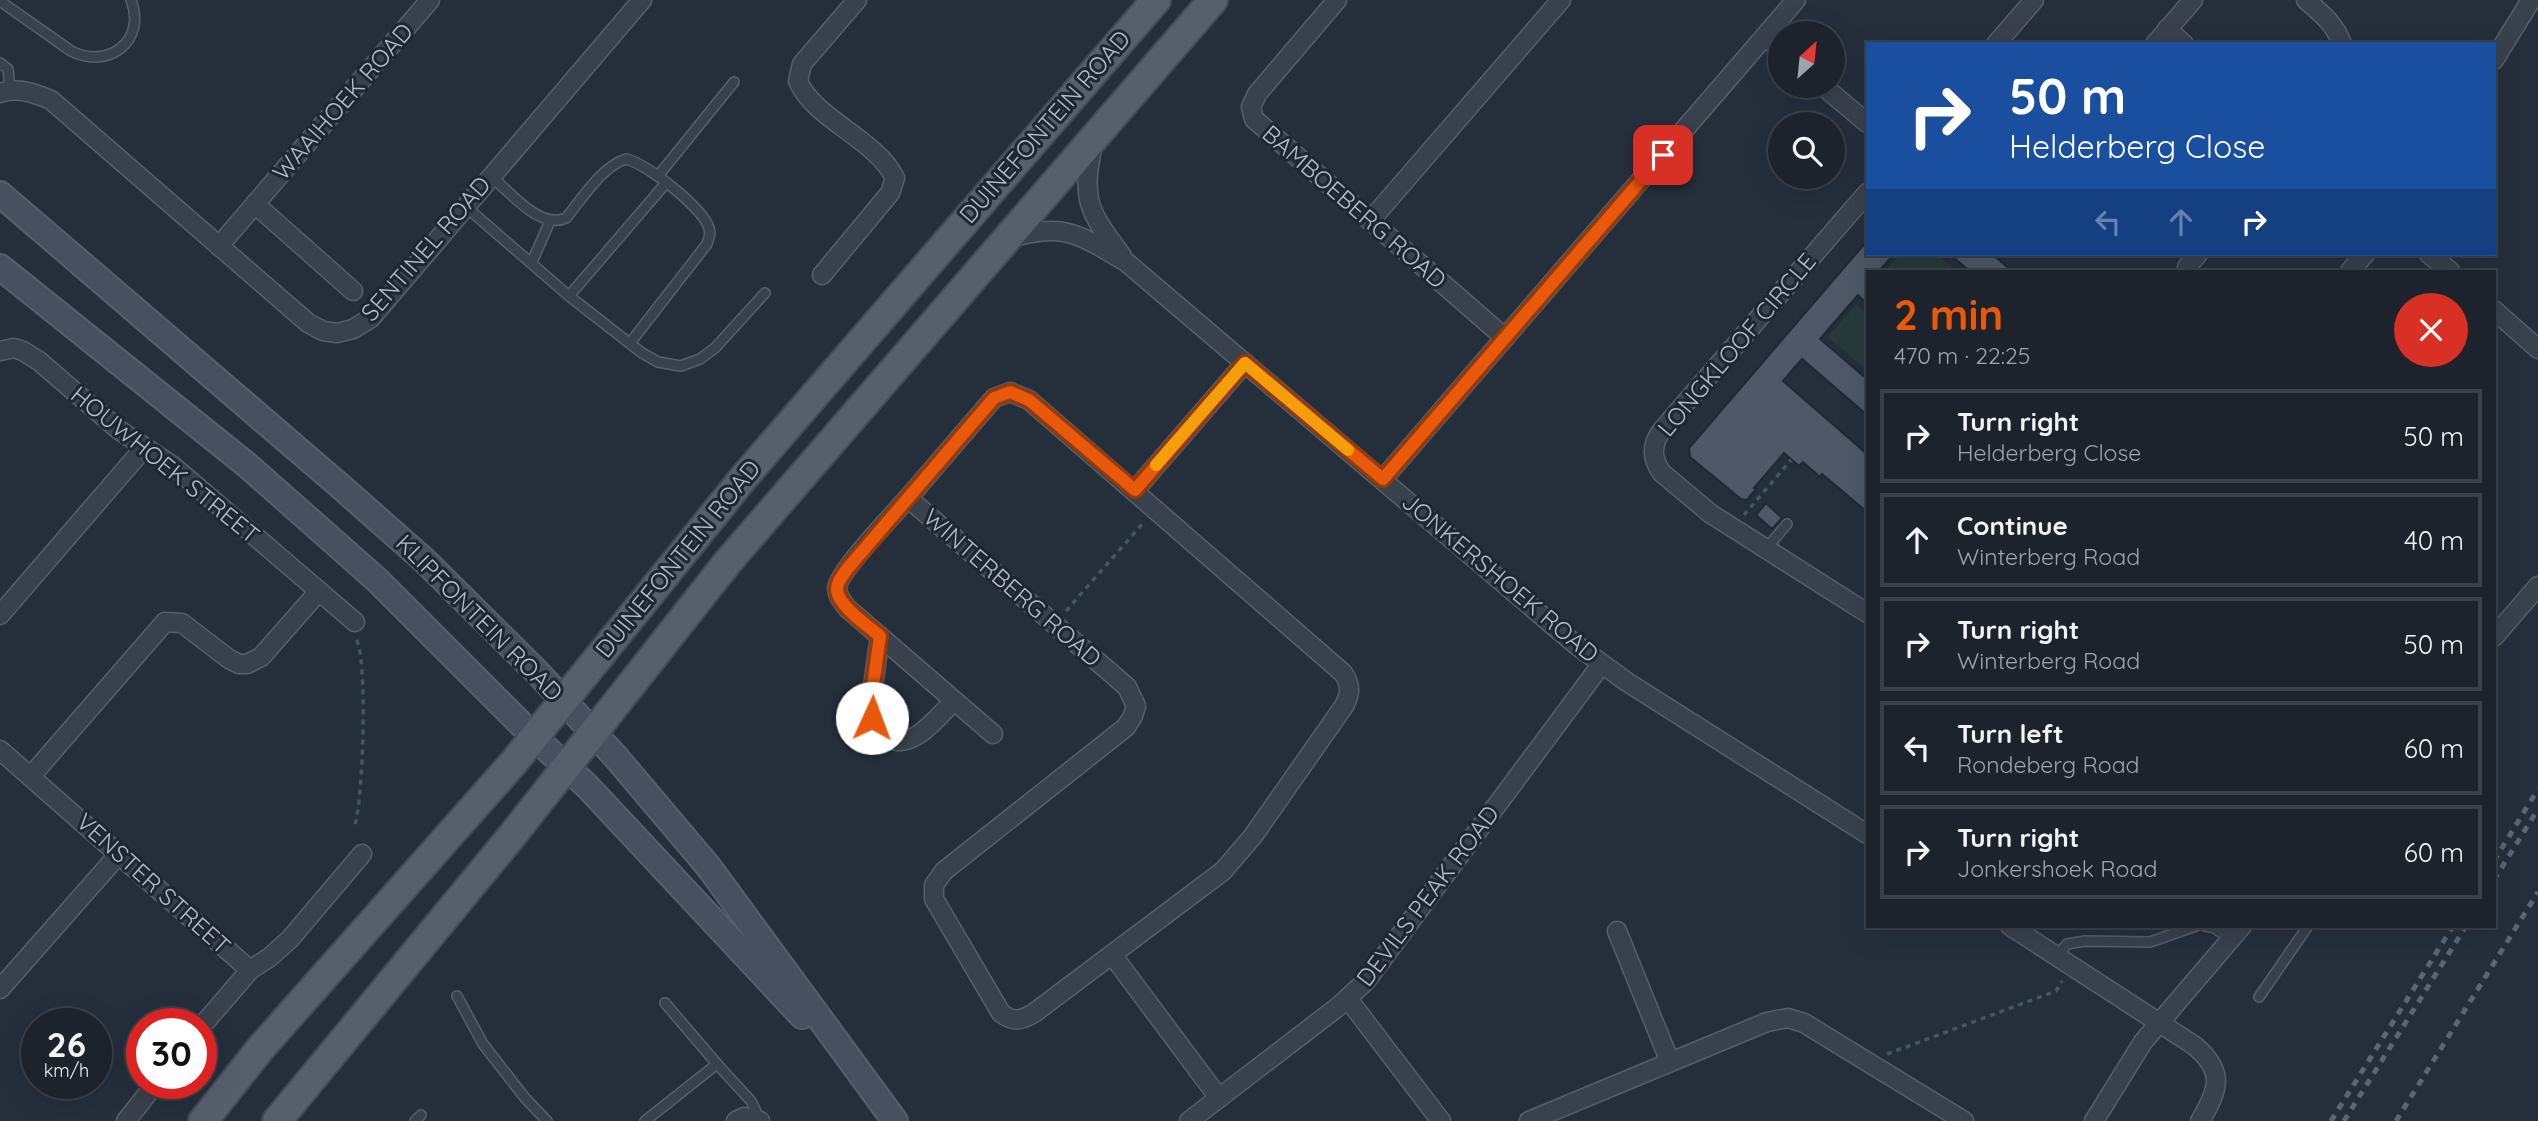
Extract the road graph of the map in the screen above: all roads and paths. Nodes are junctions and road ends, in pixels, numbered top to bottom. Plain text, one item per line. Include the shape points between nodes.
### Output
1 (131, 0) edge
2 (430, 0) edge
3 (642, 0) edge
4 (857, 0) edge
5 (1156, 0) edge
6 (1213, 0) edge
7 (1337, 0) edge
8 (1561, 0) edge
9 (1796, 0) edge
10 (2034, 0) edge
11 (2193, 0) edge
12 (2306, 0) edge
13 (2531, 0) edge
14 (0, 1) edge
15 (2167, 29) junction
16 (1765, 36) junction
17 (1768, 39) edge
18 (1998, 42) edge
19 (2157, 42) edge
20 (2182, 42) edge
21 (2341, 42) edge
22 (2496, 57) edge
23 (0, 63) edge
24 (734, 82) dead end
25 (5, 91) edge
26 (1838, 98) edge
27 (1866, 122) edge
28 (1095, 137) junction
29 (491, 176) junction
30 (658, 176) junction
31 (666, 183) junction
32 (0, 194) edge
33 (1866, 194) edge
34 (255, 204) junction
35 (465, 206) junction
36 (550, 221) junction
37 (1370, 221) junction
38 (1009, 238) junction
39 (219, 246) junction
40 (2363, 256) edge
41 (2431, 256) edge
42 (532, 262) junction
43 (1126, 262) junction
44 (0, 267) edge
45 (2351, 270) edge
46 (2449, 270) edge
47 (822, 275) dead end
48 (354, 290) dead end
49 (765, 293) dead end
50 (569, 296) junction
51 (2496, 312) edge
52 (1505, 338) junction
53 (630, 344) junction
54 (2538, 349) edge
55 (4, 350) edge
56 (1245, 363) junction
57 (144, 448) junction
58 (1791, 460) dead end
59 (1383, 479) junction
60 (1135, 490) junction
61 (908, 498) junction
62 (1147, 518) dead end
63 (1740, 519) dead end
64 (1787, 524) dead end
65 (1766, 549) junction
66 (2538, 586) edge
67 (319, 591) junction
68 (1866, 612) edge
69 (0, 615) edge
70 (1062, 616) dead end
71 (354, 629) joint
72 (2496, 635) edge
73 (880, 636) junction
74 (1601, 665) junction
75 (562, 700) junction
76 (954, 701) junction
77 (592, 732) junction
78 (993, 734) dead end
79 (534, 737) junction
80 (0, 750) edge
81 (565, 765) junction
82 (31, 776) junction
83 (355, 824) dead end
84 (1865, 829) edge
85 (119, 854) junction
86 (362, 854) dead end
87 (2013, 928) edge
88 (2190, 928) edge
89 (2214, 928) edge
90 (2307, 928) edge
91 (1618, 931) dead end
92 (2237, 932) edge
93 (1113, 956) junction
94 (2057, 956) junction
95 (250, 970) junction
96 (2066, 975) dead end
97 (1, 986) edge
98 (457, 996) dead end
99 (2259, 997) dead end
100 (1348, 999) junction
101 (665, 1003) dead end
102 (217, 1008) edge
103 (2159, 1022) junction
104 (1882, 1057) dead end
105 (1670, 1062) junction
106 (717, 1064) junction
107 (1219, 1098) junction
108 (143, 1099) edge
109 (891, 1116) edge
110 (126, 1121) edge
111 (203, 1121) edge
112 (277, 1121) edge
113 (547, 1121) edge
114 (645, 1121) edge
115 (736, 1121) edge
116 (760, 1121) edge
117 (1189, 1121) edge
118 (1441, 1121) edge
119 (1529, 1121) edge
120 (1964, 1121) edge
121 (2094, 1121) edge
122 (2200, 1121) edge

1 - 14 lane via 135,24 128,41 120,50 99,58 71,51
2 - 34 street, WAAIHOEK ROAD
3 - 29 street, SENTINEL ROAD
4 - 47 street via 802,64 798,80 808,96 883,161 895,178 890,193
5 - 75 main road, DUINEFONTEIN ROAD via 745,476
6 - 28 main road, DUINEFONTEIN ROAD
7 - 37 street, BAMBOEBERG ROAD via 1261,89 1251,114
8 - 37 street
9 - 16 street
10 - 18 street
11 - 15 street
12 - 21 street via 2328,20
13 - 22 street
15 - 19 street
15 - 20 street
16 - 17 street
16 - 52 street
23 - 25 lane, SENTINEL ROAD via 8,69
24 - 30 lane
25 - 39 street, SENTINEL ROAD via 30,91 51,100
26 - 27 street
28 - 38 main road, DUINEFONTEIN ROAD
28 - 43 street, JONKERSHOEK ROAD via 1086,191 1090,209
29 - 35 street, SENTINEL ROAD
29 - 36 lane via 535,215
30 - 31 lane
30 - 36 lane via 634,161 618,161 566,218
31 - 50 lane
31 - 53 lane via 701,214 710,235 702,252
32 - 75 main road, KLIPFONTEIN ROAD via 414,552
33 - 65 street, LONGKLOOF CIRCLE via 1662,429 1654,444 1662,473 1711,514
34 - 39 street, WAAIHOEK ROAD
34 - 48 street, WAAIHOEK ROAD
35 - 39 street, SENTINEL ROAD via 371,318 337,333 308,323
35 - 42 lane
36 - 42 lane
37 - 52 street, BAMBOEBERG ROAD
38 - 43 street, JONKERSHOEK ROAD via 1056,230 1092,242
38 - 77 main road, DUINEFONTEIN ROAD via 727,563
40 - 45 street
41 - 46 street
42 - 50 lane
43 - 56 street, JONKERSHOEK ROAD
44 - 79 main road, KLIPFONTEIN ROAD via 314,523
49 - 53 lane via 700,359 681,366 658,362
50 - 53 lane
51 - 54 street
52 - 59 street
55 - 57 street, HOUWHOEK STREET via 23,351 39,361
56 - 59 street, JONKERSHOEK ROAD
56 - 60 street
57 - 67 street, HOUWHOEK STREET via 173,466
57 - 69 street
58 - 63 path
59 - 74 street, JONKERSHOEK ROAD
60 - 61 street, WINTERBERG ROAD via 1029,400 1010,392 994,398
60 - 93 street, WINTERBERG ROAD via 1343,673 1350,690 1344,706 1237,856
61 - 73 street via 848,568 837,589 847,608
61 - 93 street, WINTERBERG ROAD via 1126,687 1136,706 1126,727 944,871 934,885 934,899 1002,1013 1011,1019 1034,1013
62 - 70 path
64 - 65 lane
65 - 68 street, LONGKLOOF CIRCLE
66 - 72 street
67 - 71 street, HOUWHOEK STREET
67 - 82 street via 261,657 247,664 229,659 181,623 165,622
71 - 83 path via 362,656
73 - 76 street
73 - 76 street via 870,707 885,736 895,741 913,738
74 - 84 street, JONKERSHOEK ROAD
74 - 100 street, DEVILS PEAK ROAD
75 - 77 main road, KLIPFONTEIN ROAD
75 - 79 main road, DUINEFONTEIN ROAD
76 - 78 street
77 - 81 main road, DUINEFONTEIN ROAD
77 - 109 main road, KLIPFONTEIN ROAD via 708,866
79 - 81 main road, KLIPFONTEIN ROAD
79 - 111 main road, DUINEFONTEIN ROAD via 260,1049
80 - 82 street, VENSTER STREET
81 - 109 main road, KLIPFONTEIN ROAD via 715,921
81 - 112 main road, DUINEFONTEIN ROAD
82 - 85 street, VENSTER STREET
85 - 95 street, VENSTER STREET
85 - 97 street
86 - 95 street via 290,939
87 - 94 street
88 - 94 lane via 2150,942 2067,944
89 - 92 lane
90 - 99 lane
91 - 105 street
92 - 103 street
93 - 107 street
94 - 103 street
95 - 102 street, VENSTER STREET
96 - 104 path via 2056,991
98 - 113 lane via 482,1044
100 - 107 street, DEVILS PEAK ROAD
100 - 118 street
101 - 106 lane
103 - 121 street
103 - 122 street via 2195,1046 2216,1071 2212,1100
105 - 119 street
105 - 120 street via 1788,1018 1814,1029
106 - 114 lane
106 - 116 lane via 751,1101
107 - 117 street, DEVILS PEAK ROAD
108 - 110 street
115 - 116 street via 744,1117

